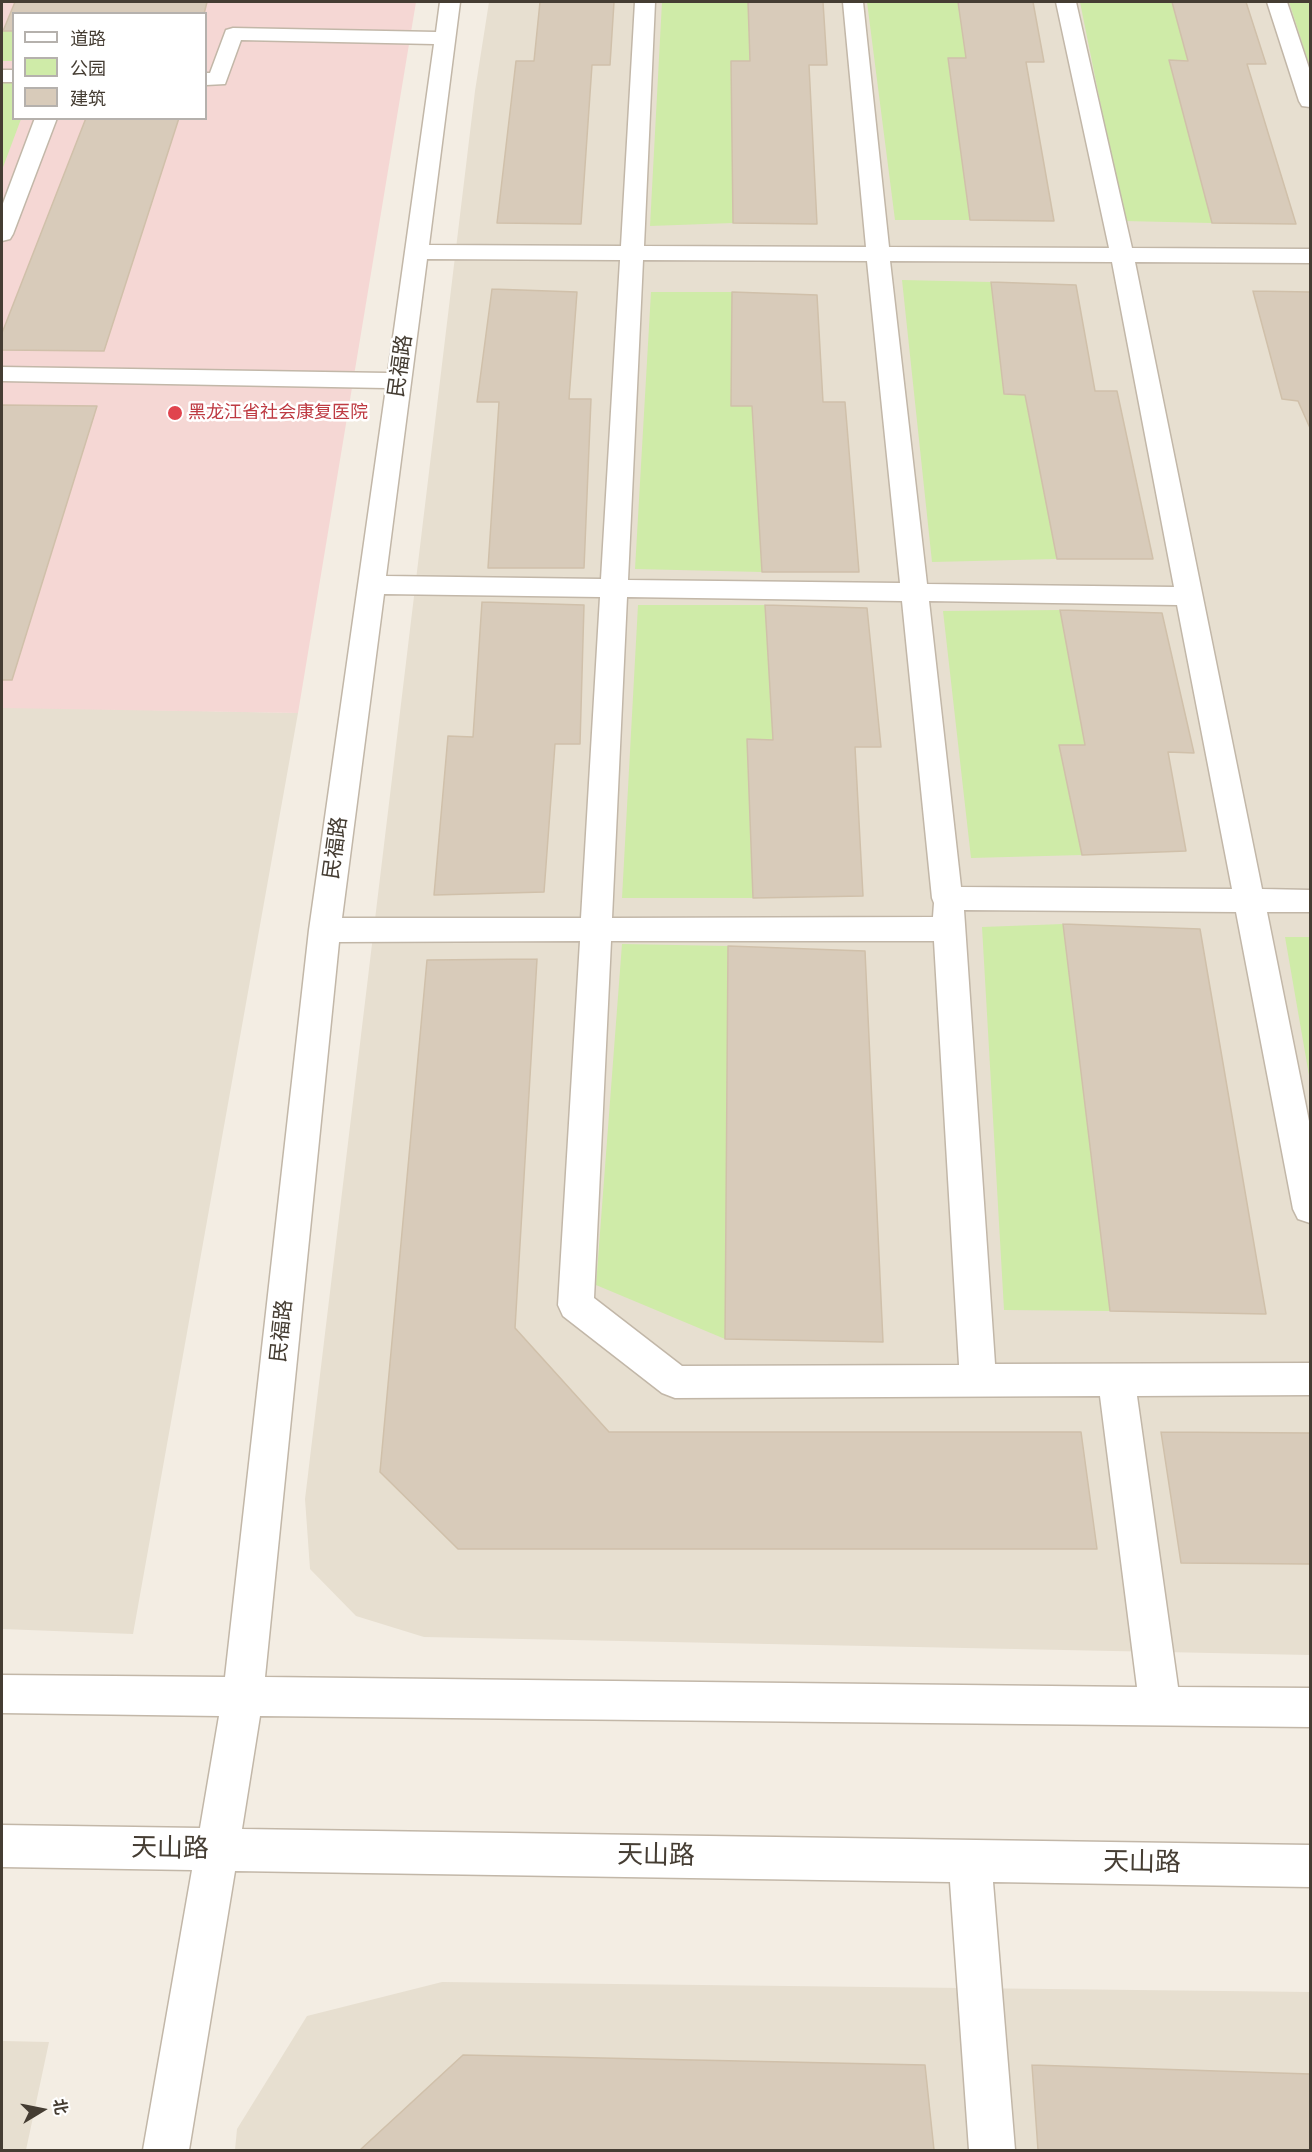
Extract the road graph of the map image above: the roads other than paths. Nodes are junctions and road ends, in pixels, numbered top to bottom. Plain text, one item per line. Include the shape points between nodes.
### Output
1 (450, 2) edge
2 (645, 2) edge
3 (853, 2) edge
4 (1066, 2) edge
5 (1277, 2) edge
6 (445, 38) junction
7 (207, 80) edge
8 (1311, 101) edge
9 (45, 120) edge
10 (2, 234) edge
11 (416, 252) junction
12 (878, 254) junction
13 (1122, 255) junction
14 (1311, 256) edge
15 (2, 374) edge
16 (399, 381) junction
17 (371, 585) junction
18 (615, 589) junction
19 (915, 594) junction
20 (1191, 597) junction
21 (1250, 900) junction
22 (1311, 901) edge
23 (948, 914) junction
24 (598, 928) junction
25 (325, 930) junction
26 (1311, 1209) edge
27 (1311, 1379) edge
28 (1116, 1380) junction
29 (978, 1381) junction
30 (2, 1694) edge
31 (243, 1696) junction
32 (1160, 1706) junction
33 (1311, 1708) edge
34 (2, 1846) edge
35 (217, 1850) junction
36 (970, 1860) junction
37 (1311, 1866) edge
38 (166, 2151) edge
39 (992, 2151) edge

1 - 6 street, 民福路
2 - 18 street
3 - 12 street
4 - 13 street
5 - 8 street
6 - 7 street via 233,34 218,80
6 - 11 street, 民福路
9 - 10 street
11 - 12 street
11 - 16 street, 民福路
12 - 13 street
12 - 19 street
13 - 14 street
13 - 20 street
15 - 16 street
16 - 17 street, 民福路
17 - 18 street
17 - 25 street, 民福路
18 - 19 street
18 - 24 street
19 - 20 street
19 - 23 street
20 - 21 street
21 - 22 street
21 - 23 street
21 - 26 street
23 - 24 street
23 - 29 street
24 - 25 street
24 - 29 street via 576,1305 675,1382
25 - 31 street, 民福路
27 - 28 street
28 - 29 street
28 - 32 street
30 - 31 street
31 - 32 street
31 - 35 street, 民福路
32 - 33 street
34 - 35 street, 天山路
35 - 36 street, 天山路
35 - 38 street, 民福路
36 - 37 street, 天山路
36 - 39 street

